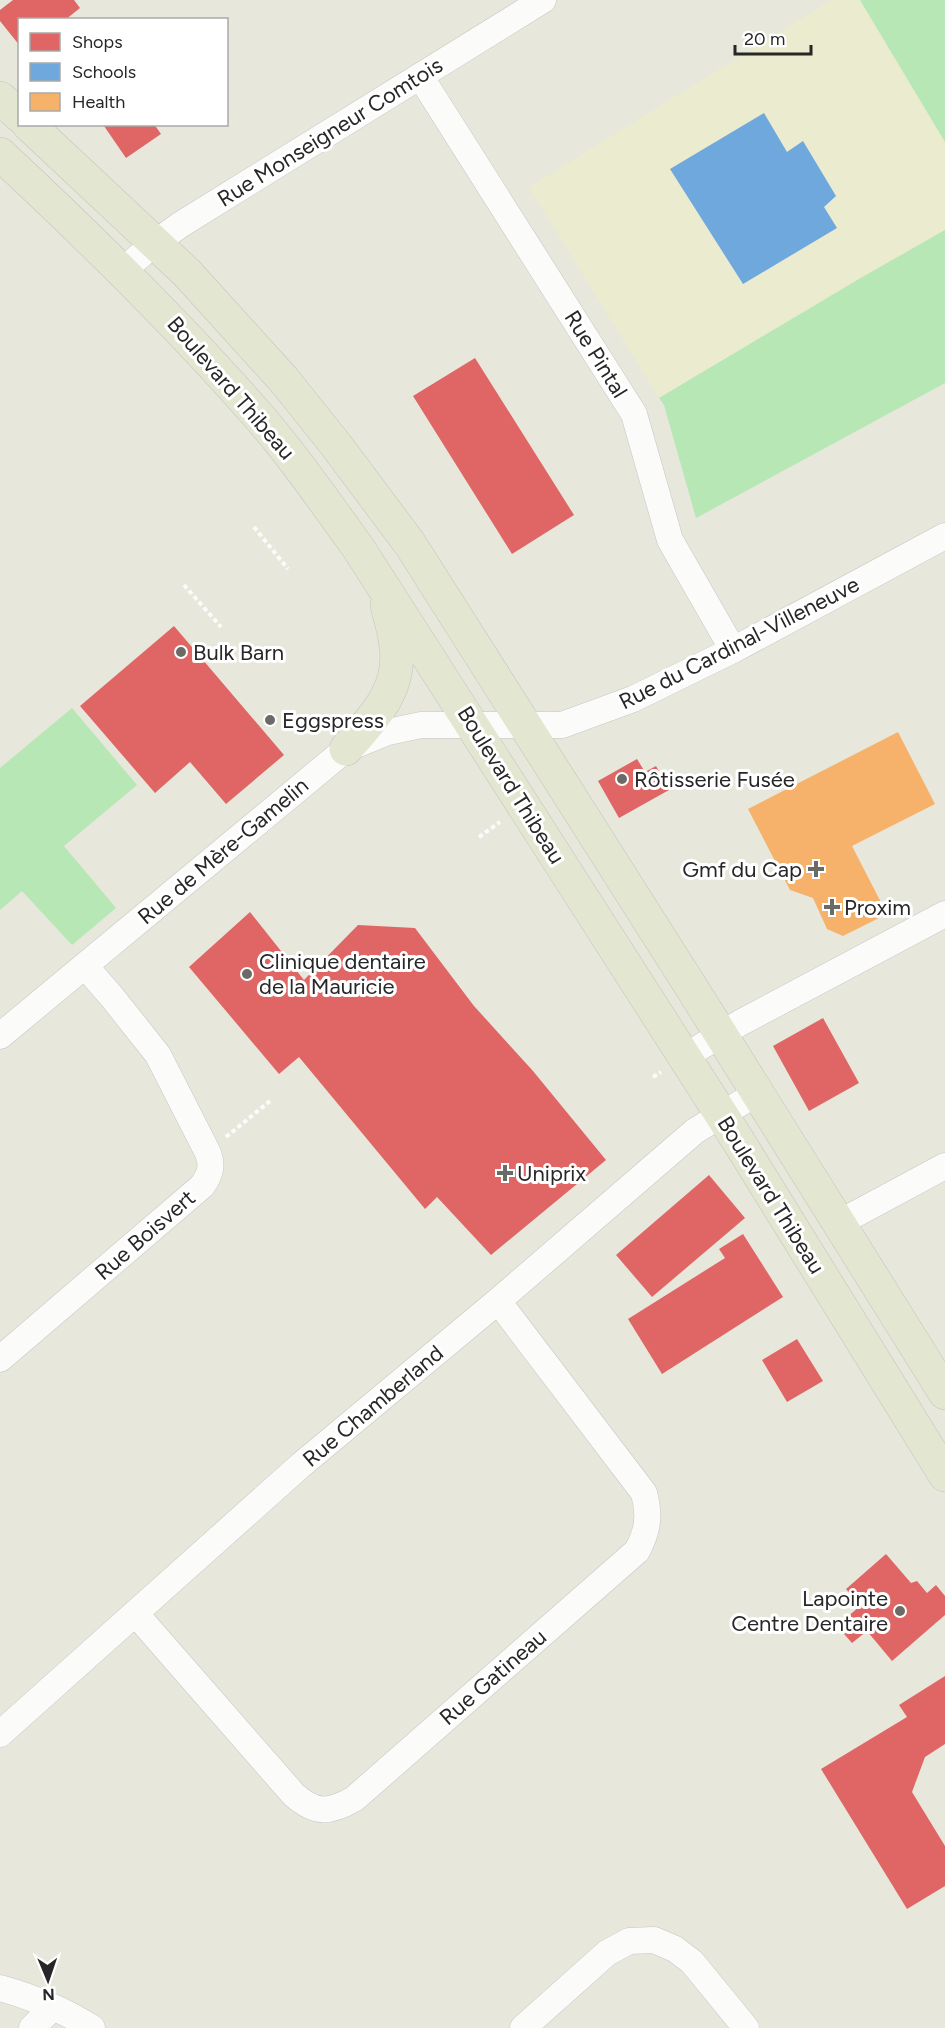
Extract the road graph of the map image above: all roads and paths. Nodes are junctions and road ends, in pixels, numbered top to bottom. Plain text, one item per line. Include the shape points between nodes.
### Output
1 (543, 0) edge
2 (420, 76) junction
3 (0, 98) edge
4 (18, 114) edge
5 (30, 126) edge
6 (0, 154) edge
7 (155, 243) junction
8 (122, 270) junction
9 (254, 527) dead end
10 (945, 536) edge
11 (288, 569) dead end
12 (381, 580) junction
13 (184, 585) dead end
14 (221, 627) dead end
15 (733, 650) junction
16 (472, 724) junction
17 (525, 725) junction
18 (345, 749) junction
19 (945, 914) edge
20 (85, 966) junction
21 (721, 1035) junction
22 (0, 1036) edge
23 (684, 1057) junction
24 (757, 1093) junction
25 (270, 1101) dead end
26 (721, 1115) junction
27 (208, 1153) junction
28 (945, 1166) edge
29 (839, 1223) junction
30 (498, 1301) junction
31 (0, 1359) edge
32 (945, 1393) edge
33 (945, 1475) edge
34 (135, 1612) junction
35 (0, 1734) edge
36 (0, 1988) edge
37 (53, 2007) junction
38 (32, 2028) edge
39 (92, 2028) edge
40 (523, 2028) edge
41 (746, 2028) edge

1 - 2 street, Rue Monseigneur Comtois
2 - 7 street, Rue Monseigneur Comtois
2 - 15 street, Rue Pintal via 634,414 670,540
3 - 4 main road
5 - 7 main road, Boulevard Thibeau
6 - 8 main road, Boulevard Thibeau
7 - 8 street, Rue Monseigneur Comtois
7 - 17 main road, Boulevard Thibeau via 284,380 336,446 410,544
8 - 12 main road, Boulevard Thibeau via 254,411
9 - 11 path
10 - 15 street, Rue du Cardinal-Villeneuve
12 - 16 main road, Boulevard Thibeau
12 - 18 main road via 398,663 392,688 379,711
13 - 14 path
15 - 17 street, Rue du Cardinal-Villeneuve via 633,699 562,724
16 - 17 street, Rue du Cardinal-Villeneuve
16 - 18 street, Rue de Mère-Gamelin via 399,729
16 - 23 main road, Boulevard Thibeau
17 - 21 main road, Boulevard Thibeau
18 - 20 street, Rue de Mère-Gamelin
19 - 21 street
20 - 22 street, Rue de Mère-Gamelin
20 - 27 street via 158,1055
21 - 23 street
21 - 24 main road, Boulevard Thibeau
23 - 26 main road, Boulevard Thibeau
24 - 26 street, Rue Chamberland
24 - 29 main road, Boulevard Thibeau
25 - 27 path
26 - 30 street, Rue Chamberland via 694,1131
26 - 33 main road, Boulevard Thibeau
27 - 31 street, Rue Boisvert via 211,1170 202,1186
28 - 29 street
29 - 32 main road, Boulevard Thibeau
30 - 34 street, Rue Chamberland via 301,1465
30 - 34 street, Rue Gatineau via 645,1493 645,1537 636,1551 354,1799 321,1810 300,1800
34 - 35 street, Rue Chamberland
36 - 37 street
37 - 38 street
37 - 39 street
40 - 41 street via 607,1953 629,1941 654,1940 692,1962

